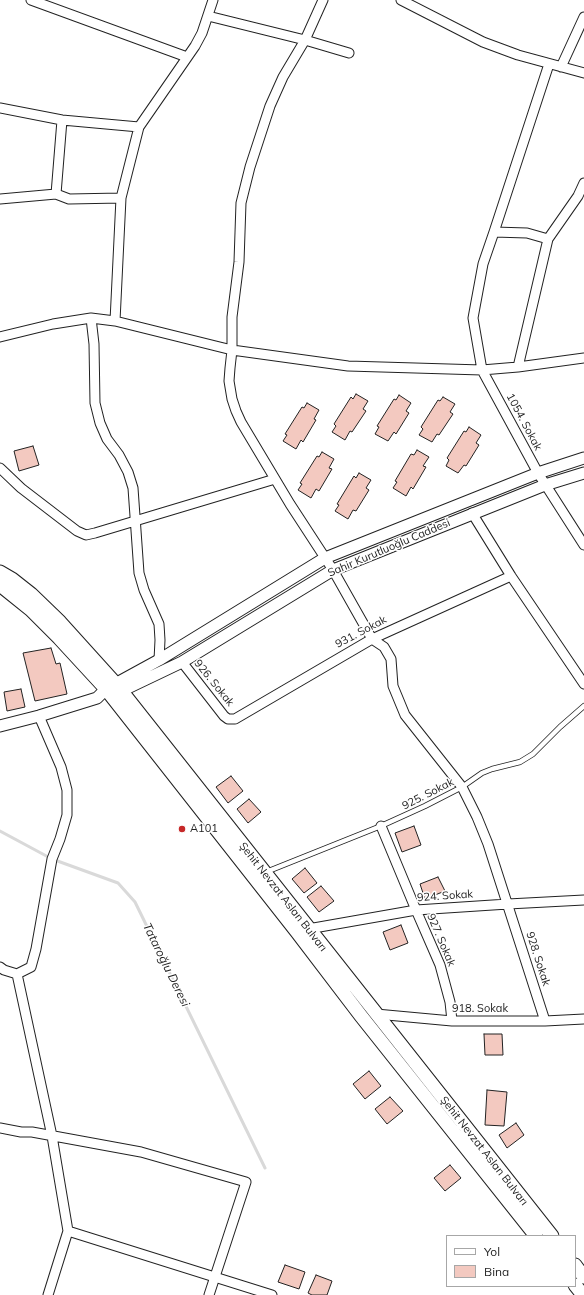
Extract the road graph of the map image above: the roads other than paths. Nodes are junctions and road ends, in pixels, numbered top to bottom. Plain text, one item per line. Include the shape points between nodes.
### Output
1 (31, 0) edge
2 (213, 0) edge
3 (323, 0) edge
4 (401, 0) edge
5 (208, 16) junction
6 (584, 17) edge
7 (305, 40) junction
8 (349, 53) dead end
9 (187, 57) junction
10 (549, 64) junction
11 (561, 67) junction
12 (584, 73) edge
13 (0, 108) edge
14 (62, 120) junction
15 (139, 127) junction
16 (584, 183) edge
17 (56, 194) junction
18 (121, 198) junction
19 (0, 199) edge
20 (494, 232) junction
21 (548, 238) junction
22 (91, 318) junction
23 (115, 321) junction
24 (0, 337) edge
25 (232, 350) junction
26 (584, 358) edge
27 (518, 367) junction
28 (482, 370) junction
29 (584, 458) edge
30 (0, 468) edge
31 (538, 473) junction
32 (584, 473) edge
33 (275, 479) junction
34 (545, 485) junction
35 (472, 513) junction
36 (136, 520) junction
37 (584, 545) edge
38 (325, 558) junction
39 (333, 570) junction
40 (0, 572) edge
41 (511, 576) junction
42 (0, 585) edge
43 (372, 639) junction
44 (159, 660) junction
45 (182, 662) junction
46 (584, 684) edge
47 (110, 692) junction
48 (584, 706) edge
49 (39, 716) junction
50 (228, 719) joint
51 (0, 726) edge
52 (462, 787) junction
53 (381, 826) junction
54 (264, 873) junction
55 (584, 900) edge
56 (508, 904) junction
57 (416, 910) junction
58 (308, 929) junction
59 (0, 967) edge
60 (17, 974) junction
61 (376, 1014) junction
62 (584, 1019) edge
63 (452, 1021) junction
64 (545, 1021) junction
65 (0, 1128) edge
66 (52, 1136) junction
67 (68, 1231) junction
68 (535, 1235) edge
69 (551, 1235) edge
70 (576, 1266) edge
71 (214, 1277) junction
72 (584, 1277) edge
73 (576, 1286) edge
74 (48, 1295) edge
75 (209, 1295) edge
76 (272, 1295) edge
77 (583, 1295) edge

1 - 9 street
2 - 5 street
3 - 7 street, 928. Sokak
4 - 10 street via 483,42
5 - 7 street
5 - 9 street via 196,46
6 - 11 street
7 - 8 street
7 - 25 street, 928. Sokak via 283,77 270,106 241,203 239,262 232,317
9 - 15 street
10 - 11 street
10 - 20 street, 1054. Sokak
11 - 12 street
13 - 14 street
14 - 15 street
14 - 17 street
15 - 18 street
16 - 21 street via 578,196
17 - 18 street via 69,199
17 - 19 street
18 - 23 street
20 - 21 street via 528,233
20 - 28 street, 1054. Sokak via 483,264 474,318
21 - 27 street
22 - 23 street
22 - 24 street
22 - 36 street via 96,404 100,423 107,440 128,472 133,488
23 - 25 street
25 - 28 street via 348,366
25 - 33 street, 928. Sokak via 229,381 236,411
26 - 27 street
27 - 28 street
28 - 31 street, 1054. Sokak
29 - 31 street, Sahir Kurutluoğlu Caddesi
30 - 36 street via 21,488 86,535
31 - 34 street, 1054. Sokak
31 - 38 street, Sahir Kurutluoğlu Caddesi
32 - 34 street, Sahir Kurutluoğlu Caddesi
33 - 36 street
33 - 38 street, 928. Sokak
34 - 35 street, Sahir Kurutluoğlu Caddesi
34 - 37 street, 1054. Sokak
35 - 39 street, Sahir Kurutluoğlu Caddesi
35 - 41 street
36 - 44 street via 139,573 159,624
38 - 39 street, 928. Sokak
38 - 44 street, Sahir Kurutluoğlu Caddesi
39 - 43 street, 928. Sokak
39 - 45 street, Sahir Kurutluoğlu Caddesi
40 - 47 main road, Şehit Nevzat Aslan Bulvarı via 31,594 60,622
41 - 43 street, 931. Sokak
41 - 46 street
42 - 47 main road, Şehit Nevzat Aslan Bulvarı via 31,610
43 - 50 street, 931. Sokak via 238,717
43 - 52 street, 928. Sokak via 384,648 391,659 393,686 405,715
44 - 47 street, Sahir Kurutluoğlu Caddesi
45 - 47 street, Sahir Kurutluoğlu Caddesi
45 - 50 street, 926. Sokak
47 - 49 street
47 - 54 main road, Şehit Nevzat Aslan Bulvarı
47 - 68 main road, Şehit Nevzat Aslan Bulvarı
48 - 52 lane, 925. Sokak via 533,754 520,762 482,773
49 - 51 street
49 - 60 street via 61,767 67,790 67,815 52,859 31,967
52 - 53 lane, 925. Sokak
52 - 56 street, 928. Sokak via 488,844
53 - 54 lane, 925. Sokak
53 - 57 street, 927. Sokak
54 - 58 main road, Şehit Nevzat Aslan Bulvarı
55 - 56 street, 924. Sokak
56 - 57 street, 924. Sokak
56 - 64 street, 928. Sokak
57 - 58 street, 924. Sokak
57 - 63 street, 927. Sokak via 440,965 449,996
58 - 61 main road, Şehit Nevzat Aslan Bulvarı
59 - 60 street
60 - 66 street
61 - 63 street, 918. Sokak
61 - 69 main road, Şehit Nevzat Aslan Bulvarı
62 - 64 street, 918. Sokak
63 - 64 street, 918. Sokak
65 - 66 street
66 - 67 street
66 - 71 street via 141,1152 246,1182
67 - 71 street
67 - 74 street
70 - 72 main road
71 - 75 street
71 - 76 street
73 - 77 main road

